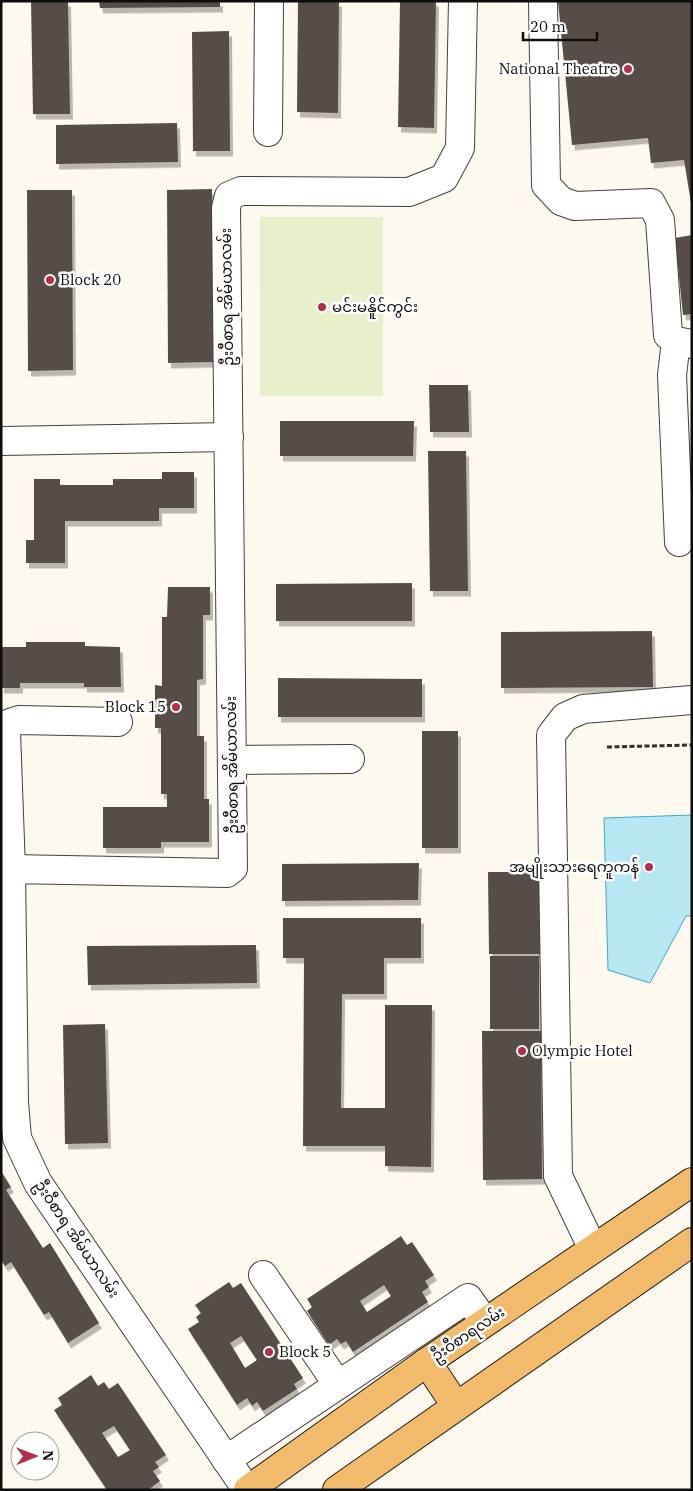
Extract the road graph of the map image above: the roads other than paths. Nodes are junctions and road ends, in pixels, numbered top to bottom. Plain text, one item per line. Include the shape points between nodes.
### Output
1 (269, 1) edge
2 (463, 1) edge
3 (543, 1) edge
4 (268, 132) dead end
5 (684, 343) edge
6 (229, 438) junction
7 (1, 441) edge
8 (679, 542) dead end
9 (692, 700) edge
10 (118, 722) dead end
11 (350, 759) dead end
12 (232, 760) junction
13 (11, 869) junction
14 (692, 1182) edge
15 (692, 1242) edge
16 (592, 1249) junction
17 (263, 1275) dead end
18 (485, 1322) junction
19 (427, 1362) junction
20 (338, 1385) junction
21 (456, 1406) junction
22 (226, 1460) junction
23 (248, 1490) edge
24 (337, 1490) edge

1 - 4 street
2 - 6 street, ဦးဝီစာရ အိမ်ယာလမ်း via 460,148 444,178 409,192 241,191 229,196 226,208
3 - 5 street via 546,185 561,201 575,206 651,203 660,220 668,335
5 - 8 street via 672,375
6 - 7 street
6 - 12 street, ဦးဝီစာရ အိမ်ယာလမ်း
9 - 16 street via 583,709 565,717 551,735 558,1176
10 - 13 street, ဦးဝီစာရ အိမ်ယာလမ်း via 19,720 10,723 6,732
11 - 12 street
12 - 13 street, ဦးဝီစာရ အိမ်ယာလမ်း via 233,868 227,873
13 - 22 street, ဦးဝီစာရ အိမ်ယာလမ်း via 17,1138 38,1183
14 - 16 main road, ဦးဝီစာရလမ်း
15 - 21 main road
16 - 18 main road, ဦးဝီစာရလမ်း
17 - 20 street
18 - 19 main road, ဦးဝီစာရလမ်း
18 - 20 street via 468,1298
19 - 21 main road
19 - 23 main road, ဦးဝီစာရလမ်း
20 - 22 street
21 - 24 main road
22 - 23 street, ဦးဝီစာရ အိမ်ယာလမ်း

